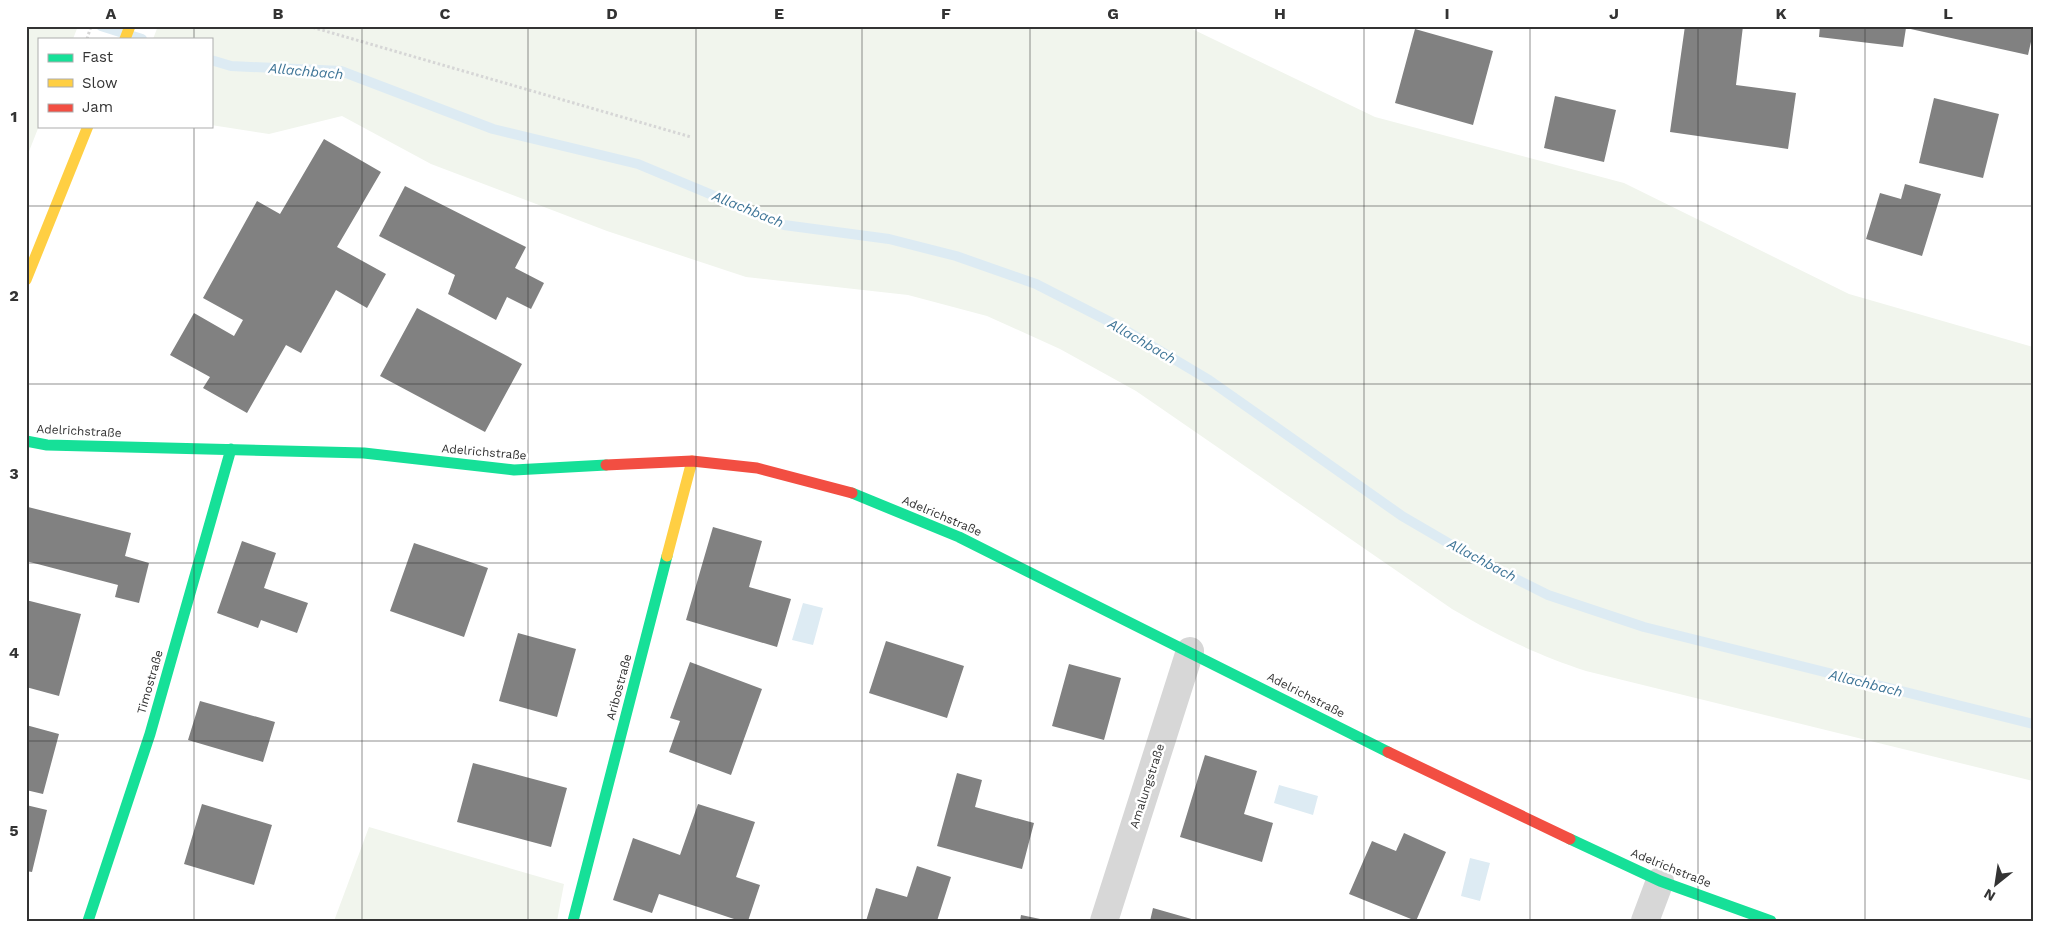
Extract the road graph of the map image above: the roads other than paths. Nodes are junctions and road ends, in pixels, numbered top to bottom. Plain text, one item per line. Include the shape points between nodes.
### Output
1 (130, 26) edge
2 (124, 38) edge
3 (87, 128) edge
4 (26, 280) edge
5 (26, 441) edge
6 (231, 449) junction
7 (692, 461) junction
8 (1190, 651) junction
9 (1660, 881) junction
10 (88, 921) edge
11 (573, 921) edge
12 (1104, 921) edge
13 (1645, 921) edge
14 (1771, 921) edge

1 - 2 street
3 - 4 street
5 - 6 street, Adelrichstraße via 47,445
6 - 7 street, Adelrichstraße via 364,453 514,470
6 - 10 street, Timostraße via 150,734
7 - 8 street, Adelrichstraße via 757,468 855,494 959,537
7 - 11 street, Aribostraße
8 - 9 street, Adelrichstraße via 1452,784
8 - 12 street, Amalungstraße
9 - 13 street
9 - 14 street, Adelrichstraße

